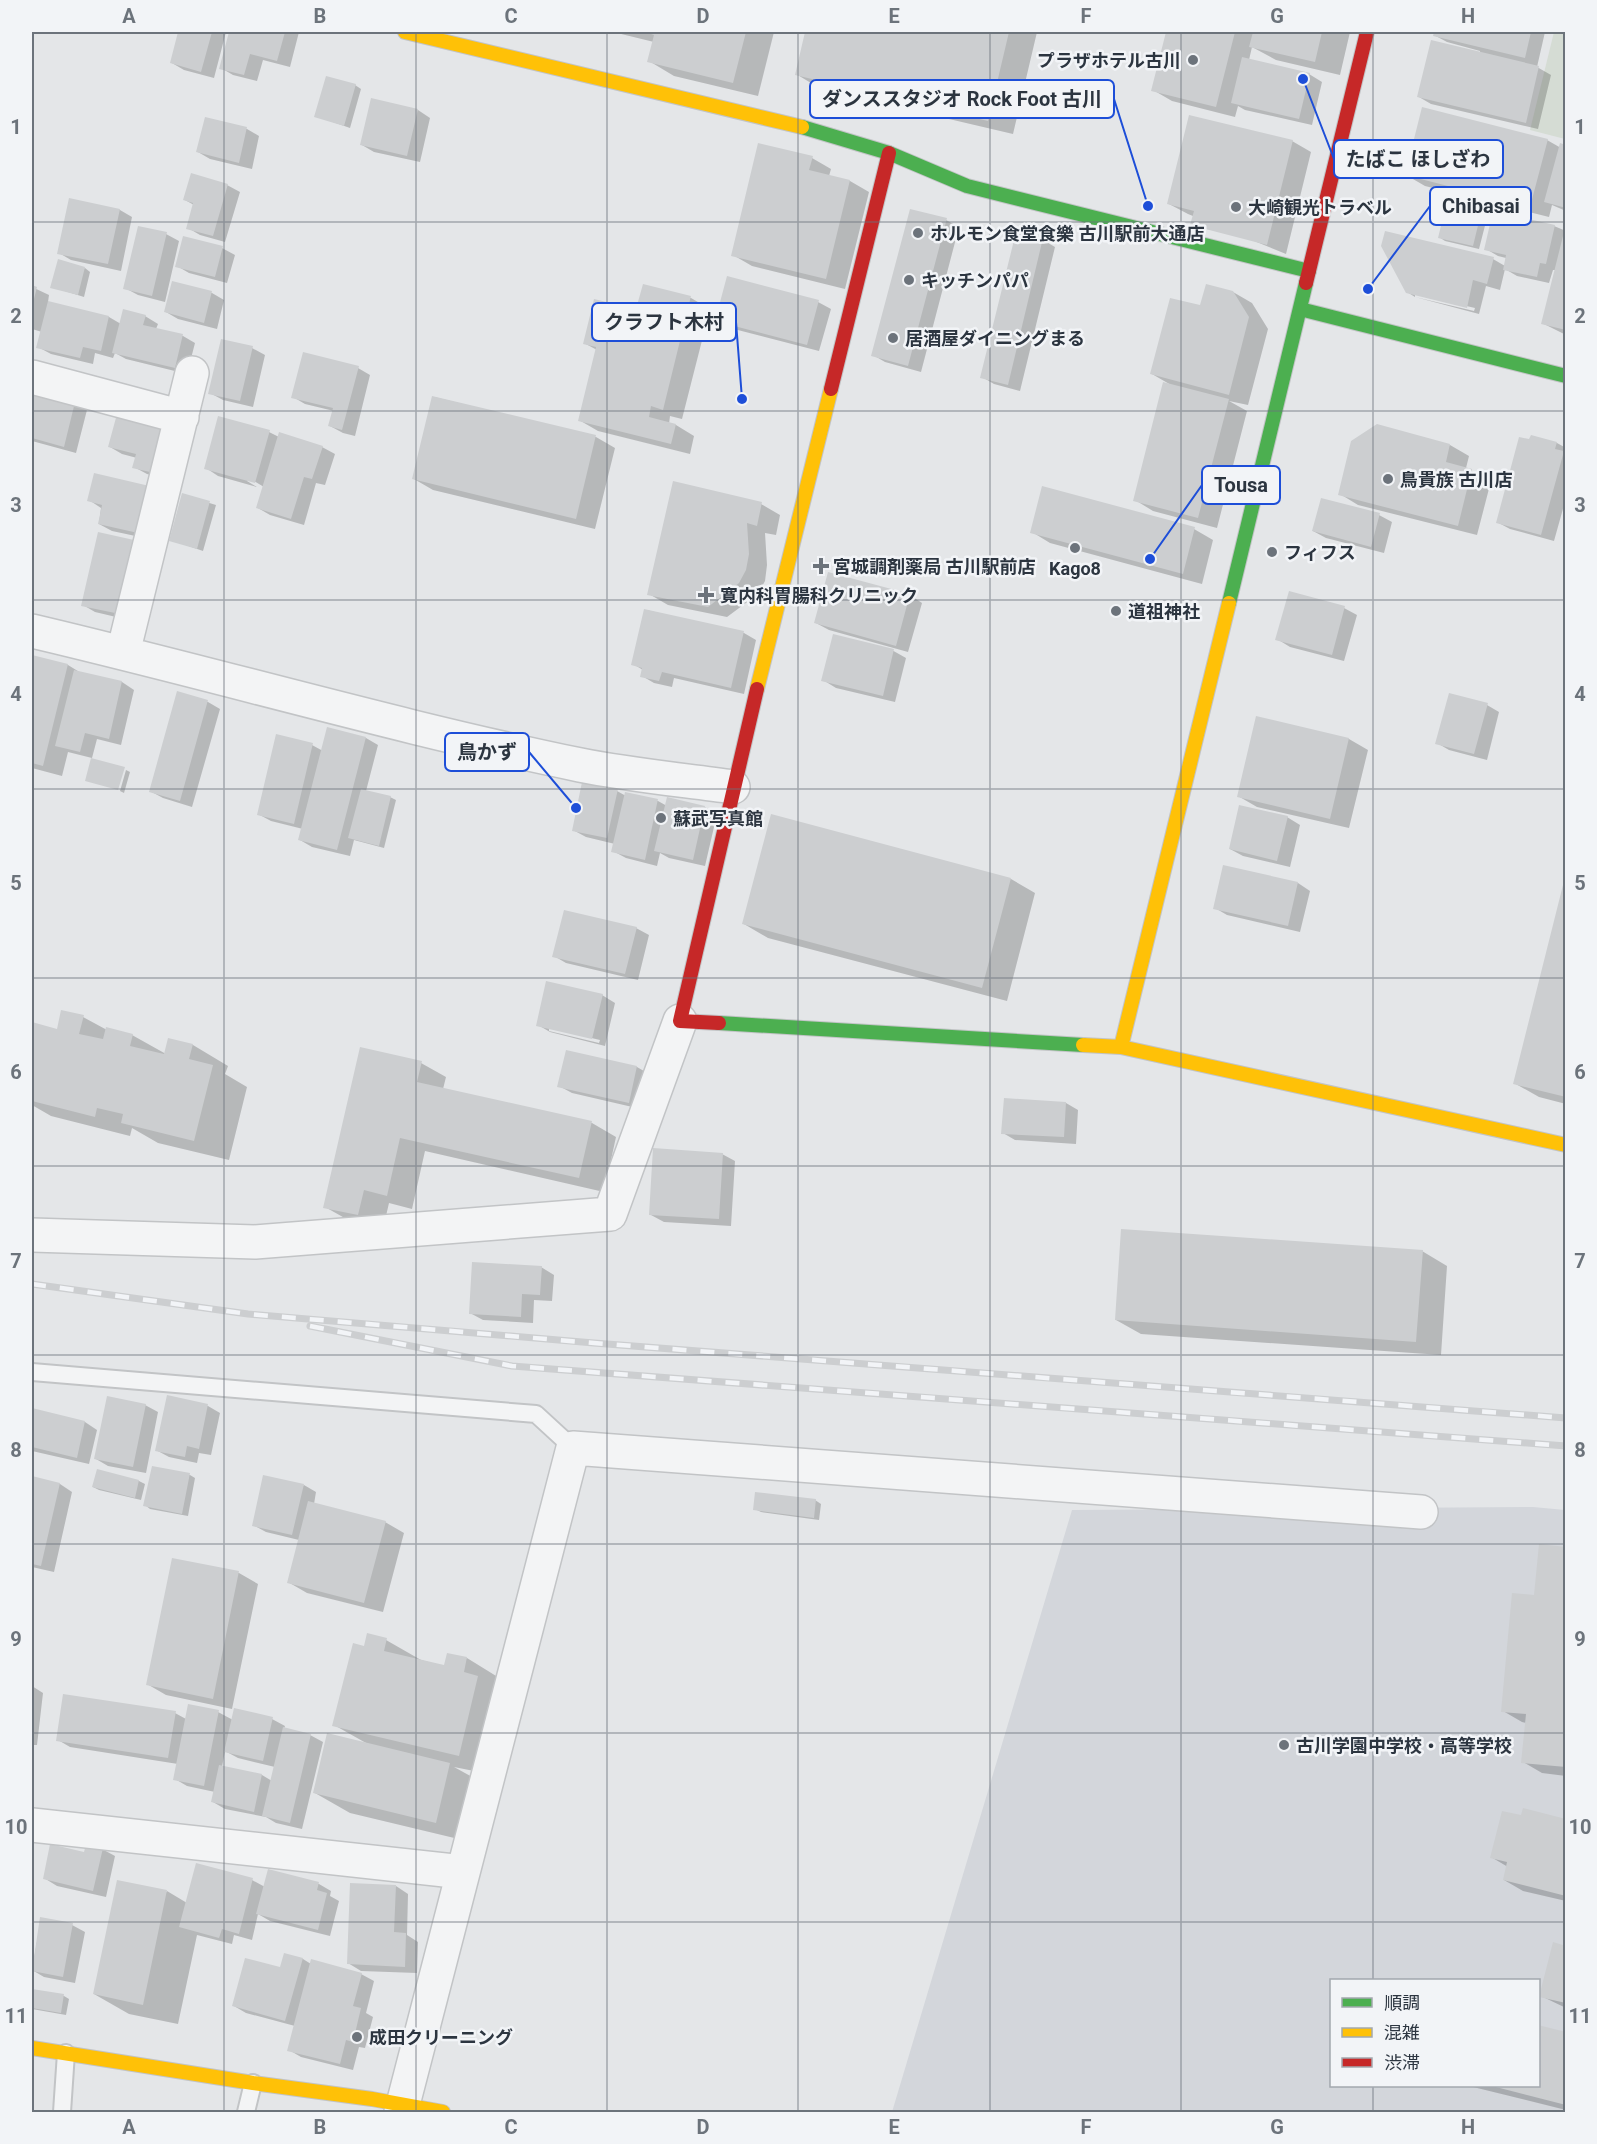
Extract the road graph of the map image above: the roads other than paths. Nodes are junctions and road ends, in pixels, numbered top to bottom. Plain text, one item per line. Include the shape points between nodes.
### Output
1 (405, 32) edge
2 (1367, 32) edge
3 (889, 153) junction
4 (1309, 271) junction
5 (1300, 309) junction
6 (192, 373) dead end
7 (1566, 376) edge
8 (32, 377) edge
9 (182, 417) junction
10 (32, 631) edge
11 (123, 653) junction
12 (733, 787) junction
13 (680, 1021) junction
14 (1121, 1047) junction
15 (1566, 1145) edge
16 (32, 1235) edge
17 (32, 1372) edge
18 (573, 1448) junction
19 (1421, 1512) dead end
20 (32, 1825) edge
21 (463, 1872) junction
22 (32, 2048) edge
23 (66, 2053) junction
24 (252, 2083) junction
25 (402, 2109) edge
26 (62, 2112) edge
27 (246, 2112) edge
28 (443, 2112) edge

1 - 3 street via 823,132
2 - 4 street
3 - 4 street via 967,186
3 - 12 street
4 - 5 street
5 - 7 street
5 - 14 street
6 - 9 street
8 - 9 street
9 - 11 street
10 - 11 street
11 - 12 street via 582,765
12 - 13 street
13 - 14 street
13 - 16 street via 610,1214 255,1242
14 - 15 street
17 - 18 lane via 536,1414
18 - 19 street
18 - 21 street
20 - 21 street
21 - 25 street
22 - 23 street
23 - 24 street
23 - 26 lane
24 - 25 street via 372,2099
24 - 27 lane
25 - 28 street

